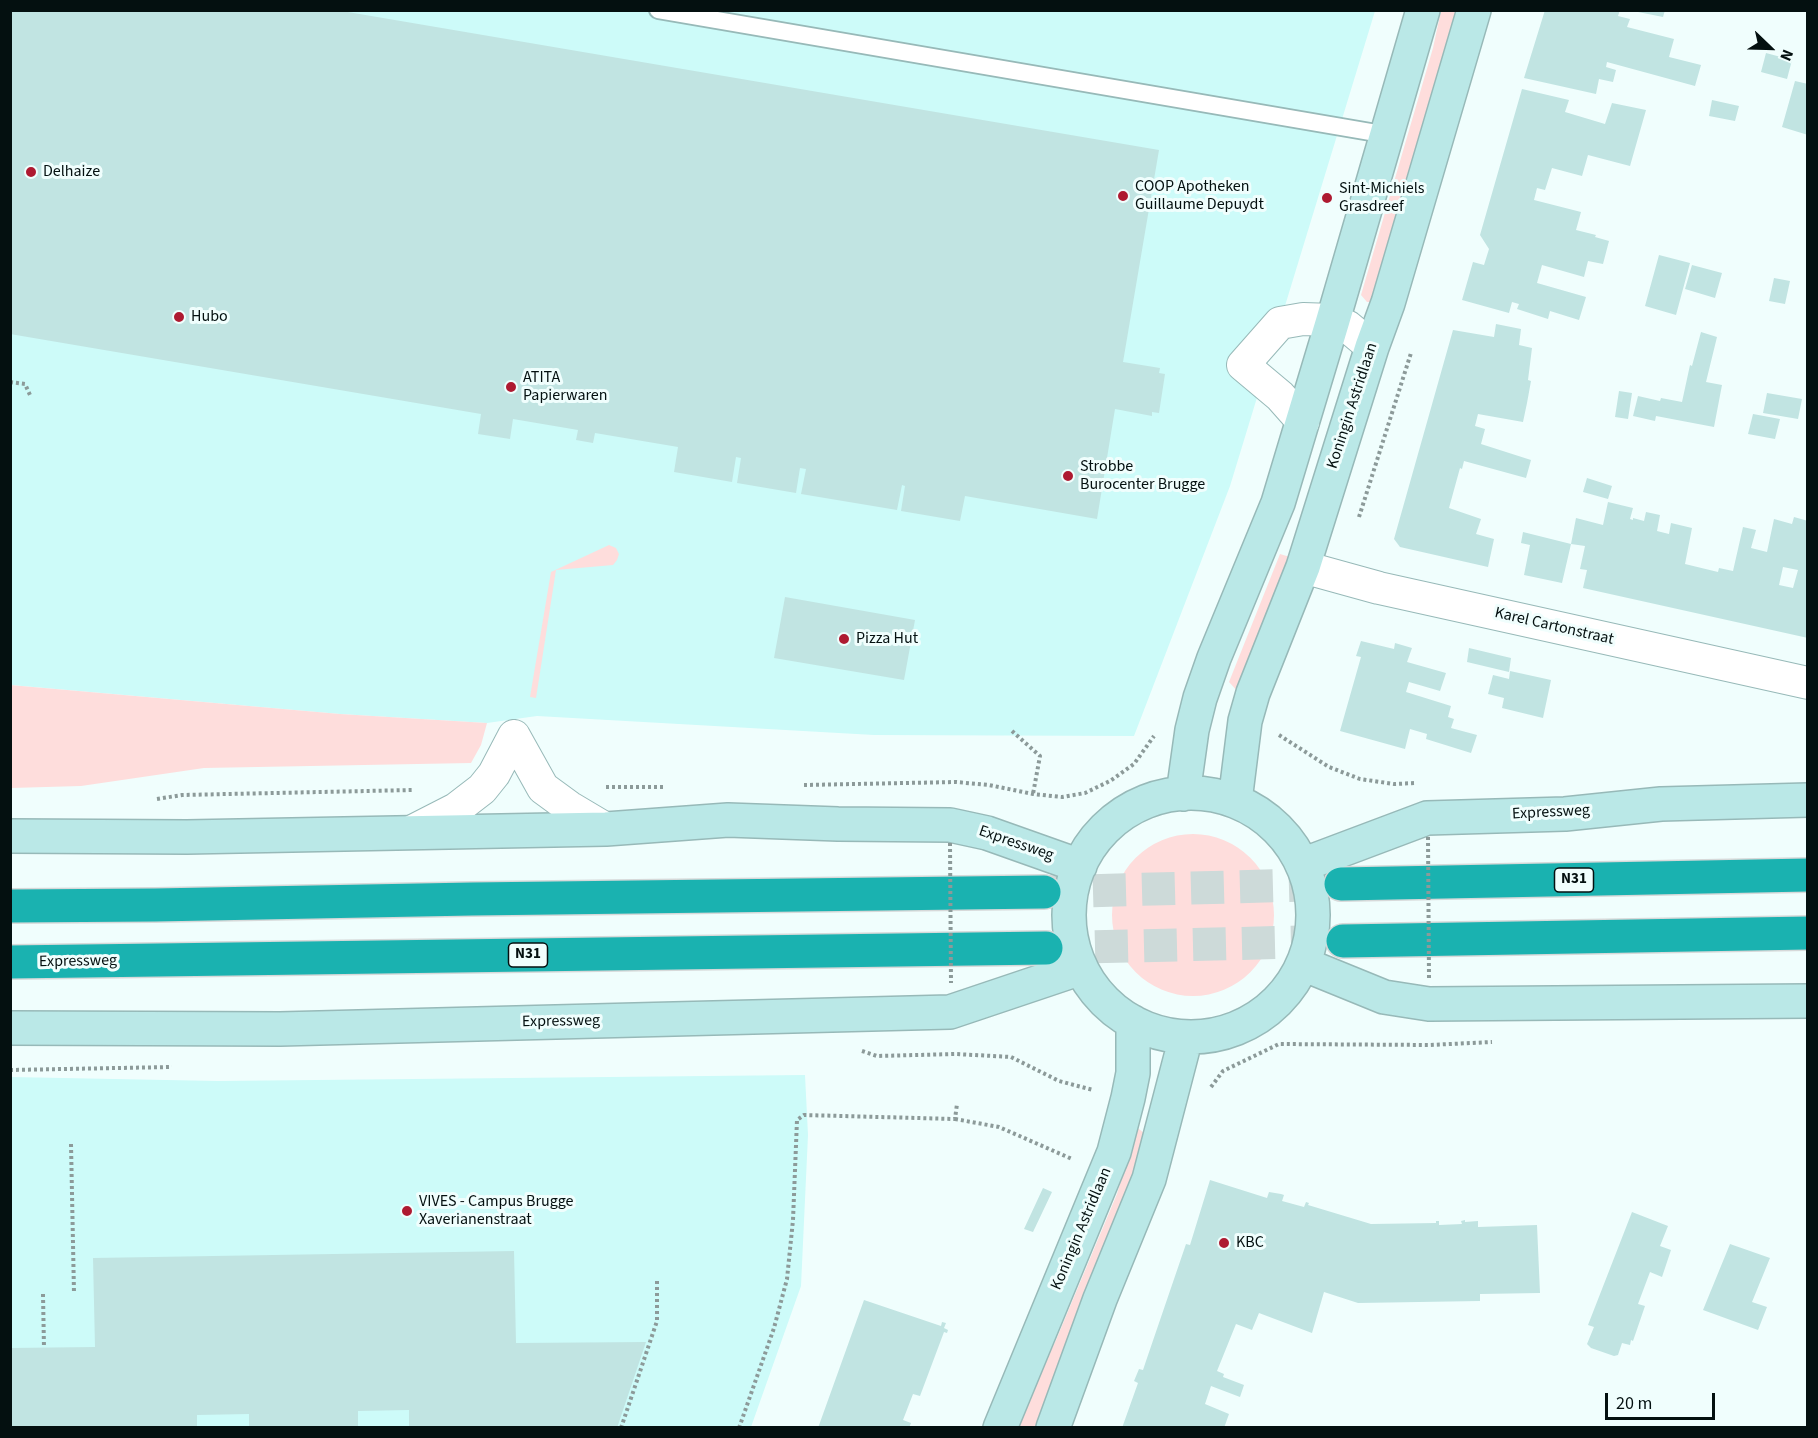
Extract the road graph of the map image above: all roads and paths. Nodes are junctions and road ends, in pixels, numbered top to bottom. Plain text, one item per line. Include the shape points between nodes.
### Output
1 (658, 10) edge
2 (1422, 10) edge
3 (1474, 10) edge
4 (1388, 135) junction
5 (1334, 320) junction
6 (1372, 347) junction
7 (10, 381) edge
8 (30, 395) dead end
9 (1303, 422) junction
10 (1303, 567) junction
11 (1808, 683) edge
12 (1012, 731) dead end
13 (1277, 734) dead end
14 (1154, 735) dead end
15 (1427, 782) dead end
16 (793, 785) dead end
17 (674, 786) dead end
18 (603, 787) dead end
19 (422, 790) dead end
20 (1033, 794) junction
21 (1183, 794) junction
22 (149, 800) dead end
23 (1808, 800) edge
24 (1235, 801) junction
25 (606, 829) junction
26 (411, 832) junction
27 (10, 837) edge
28 (1428, 837) dead end
29 (950, 843) dead end
30 (1302, 865) junction
31 (1080, 866) junction
32 (1808, 875) edge
33 (1341, 884) tunnel mouth
34 (1044, 892) tunnel mouth
35 (10, 906) edge
36 (1808, 933) edge
37 (1343, 941) tunnel mouth
38 (1046, 948) tunnel mouth
39 (10, 962) edge
40 (1303, 964) junction
41 (1081, 968) junction
42 (1429, 978) dead end
43 (951, 983) dead end
44 (1808, 1001) edge
45 (1133, 1022) junction
46 (22, 1028) edge
47 (1186, 1037) junction
48 (1499, 1041) dead end
49 (1209, 1090) dead end
50 (957, 1104) dead end
51 (955, 1119) junction
52 (71, 1144) dead end
53 (1075, 1160) dead end
54 (657, 1279) dead end
55 (74, 1293) dead end
56 (42, 1294) dead end
57 (44, 1348) dead end
58 (621, 1428) edge
59 (739, 1428) edge
60 (1000, 1428) edge
61 (1053, 1428) edge

1 - 4 lane
2 - 4 street
3 - 6 street, Koningin Astridlaan
4 - 5 street
5 - 6 street
5 - 9 street
5 - 9 street via 1280,323 1243,365 1280,396
6 - 10 street, Koningin Astridlaan
7 - 8 path via 25,384
9 - 21 street via 1278,503 1200,698 1191,730
10 - 11 street, Karel Cartonstraat via 1379,588
10 - 24 street, Koningin Astridlaan via 1253,693 1245,721
12 - 20 path via 1040,756
13 - 15 path via 1329,766 1360,778 1394,784
14 - 20 path via 1134,764 1110,781 1085,793 1062,797
16 - 20 path via 956,782
17 - 18 path
19 - 22 path via 182,795
21 - 24 street
21 - 31 street via 1152,800 1116,819 1089,848
23 - 30 street, Expressweg via 1427,818
24 - 30 street via 1274,826
25 - 26 street, Expressweg
25 - 26 street via 543,788 514,736 482,789 456,809
25 - 31 street, Expressweg via 728,820 950,825 987,833
26 - 27 street, Expressweg
28 - 42 path, bridge
29 - 43 path, bridge
30 - 40 street via 1313,911
31 - 41 street via 1072,889 1070,928
32 - 33 highway, N31
34 - 35 highway
36 - 37 highway
38 - 39 highway, Expressweg / N31
40 - 44 street via 1384,997 1429,1004
40 - 47 street via 1281,998 1253,1021 1221,1034
41 - 45 street via 1102,999
41 - 46 street, Expressweg via 950,1012 280,1029
45 - 47 street via 1152,1031
45 - 60 street, Koningin Astridlaan via 1133,1072 1114,1152
47 - 61 street via 1149,1179
48 - 49 path via 1430,1045 1279,1044 1223,1071
50 - 51 path
51 - 53 path via 999,1126
51 - 59 path via 804,1115 797,1120 787,1279
52 - 55 path
54 - 58 path via 657,1321
56 - 57 path

